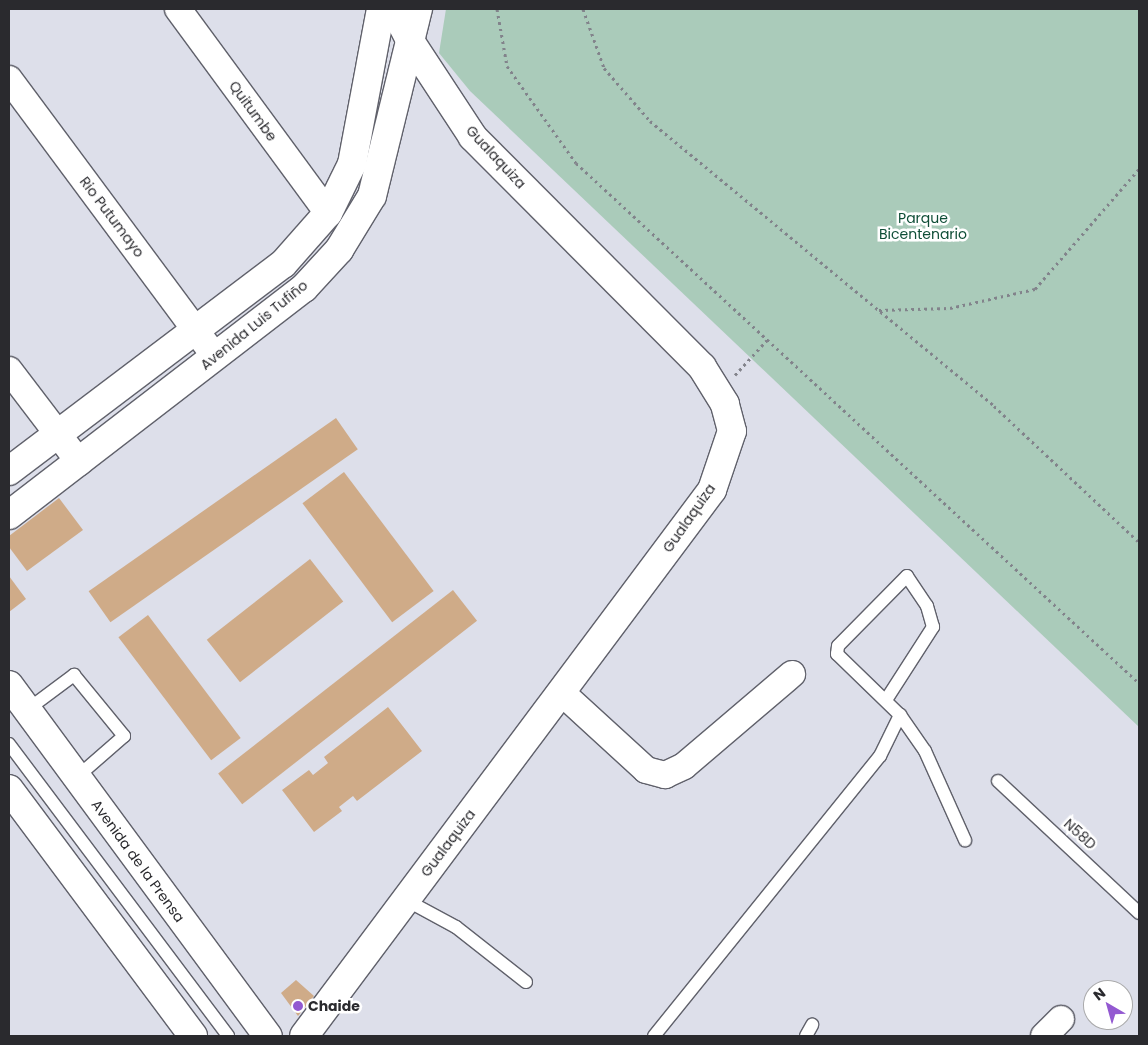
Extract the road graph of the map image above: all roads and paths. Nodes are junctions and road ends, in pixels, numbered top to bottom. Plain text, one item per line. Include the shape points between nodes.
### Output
1 (178, 9) edge
2 (381, 9) edge
3 (394, 9) edge
4 (418, 9) edge
5 (497, 9) edge
6 (583, 9) edge
7 (412, 44) junction
8 (9, 79) edge
9 (1139, 169) edge
10 (328, 213) junction
11 (878, 310) junction
12 (197, 333) junction
13 (767, 340) junction
14 (215, 356) junction
15 (9, 370) edge
16 (726, 404) junction
17 (58, 434) junction
18 (78, 462) junction
19 (9, 471) edge
20 (9, 515) edge
21 (1139, 542) edge
22 (792, 674) dead end
23 (1139, 683) edge
24 (9, 685) edge
25 (561, 692) junction
26 (886, 700) junction
27 (18, 706) edge
28 (900, 715) junction
29 (9, 744) edge
30 (77, 777) junction
31 (998, 781) dead end
32 (9, 788) edge
33 (965, 840) dead end
34 (406, 900) junction
35 (1139, 913) edge
36 (526, 982) dead end
37 (193, 1036) edge
38 (228, 1036) edge
39 (254, 1036) edge
40 (268, 1036) edge
41 (304, 1036) edge
42 (654, 1036) edge

1 - 10 street, Quitumbe
2 - 10 main road via 352,164
3 - 7 main road, Gualaquiza
4 - 7 main road, Avenida Luis Tufiño
5 - 13 path via 507,66 576,163
6 - 11 path via 604,68 650,121
7 - 14 main road, Avenida Luis Tufiño via 372,196 339,250 304,288
7 - 16 main road, Gualaquiza via 473,137 702,367
8 - 12 street, Rio Putumayo
9 - 11 path via 1035,289 950,308
10 - 12 main road via 283,264
11 - 21 path via 994,406
12 - 14 street, Rio Putumayo
12 - 17 main road
13 - 16 path via 739,367
13 - 23 path
14 - 18 main road, Avenida Luis Tufiño
15 - 17 street
16 - 25 main road, Gualaquiza via 732,431 730,447 712,490
17 - 18 street
17 - 19 main road
18 - 20 main road, Avenida Luis Tufiño
22 - 25 street via 684,766 665,775 646,770
24 - 27 main road, Avenida de la Prensa
25 - 34 main road, Gualaquiza
26 - 26 lane via 932,627 927,606 906,576 838,646 837,654
26 - 28 lane
27 - 30 main road, Avenida de la Prensa
27 - 30 lane via 74,675 124,736
27 - 39 lane
28 - 33 lane via 925,751
28 - 42 lane via 880,756
29 - 38 lane
30 - 40 main road, Avenida de la Prensa
31 - 35 lane, N58D
32 - 37 main road
34 - 36 lane via 456,926
34 - 41 main road, Gualaquiza

